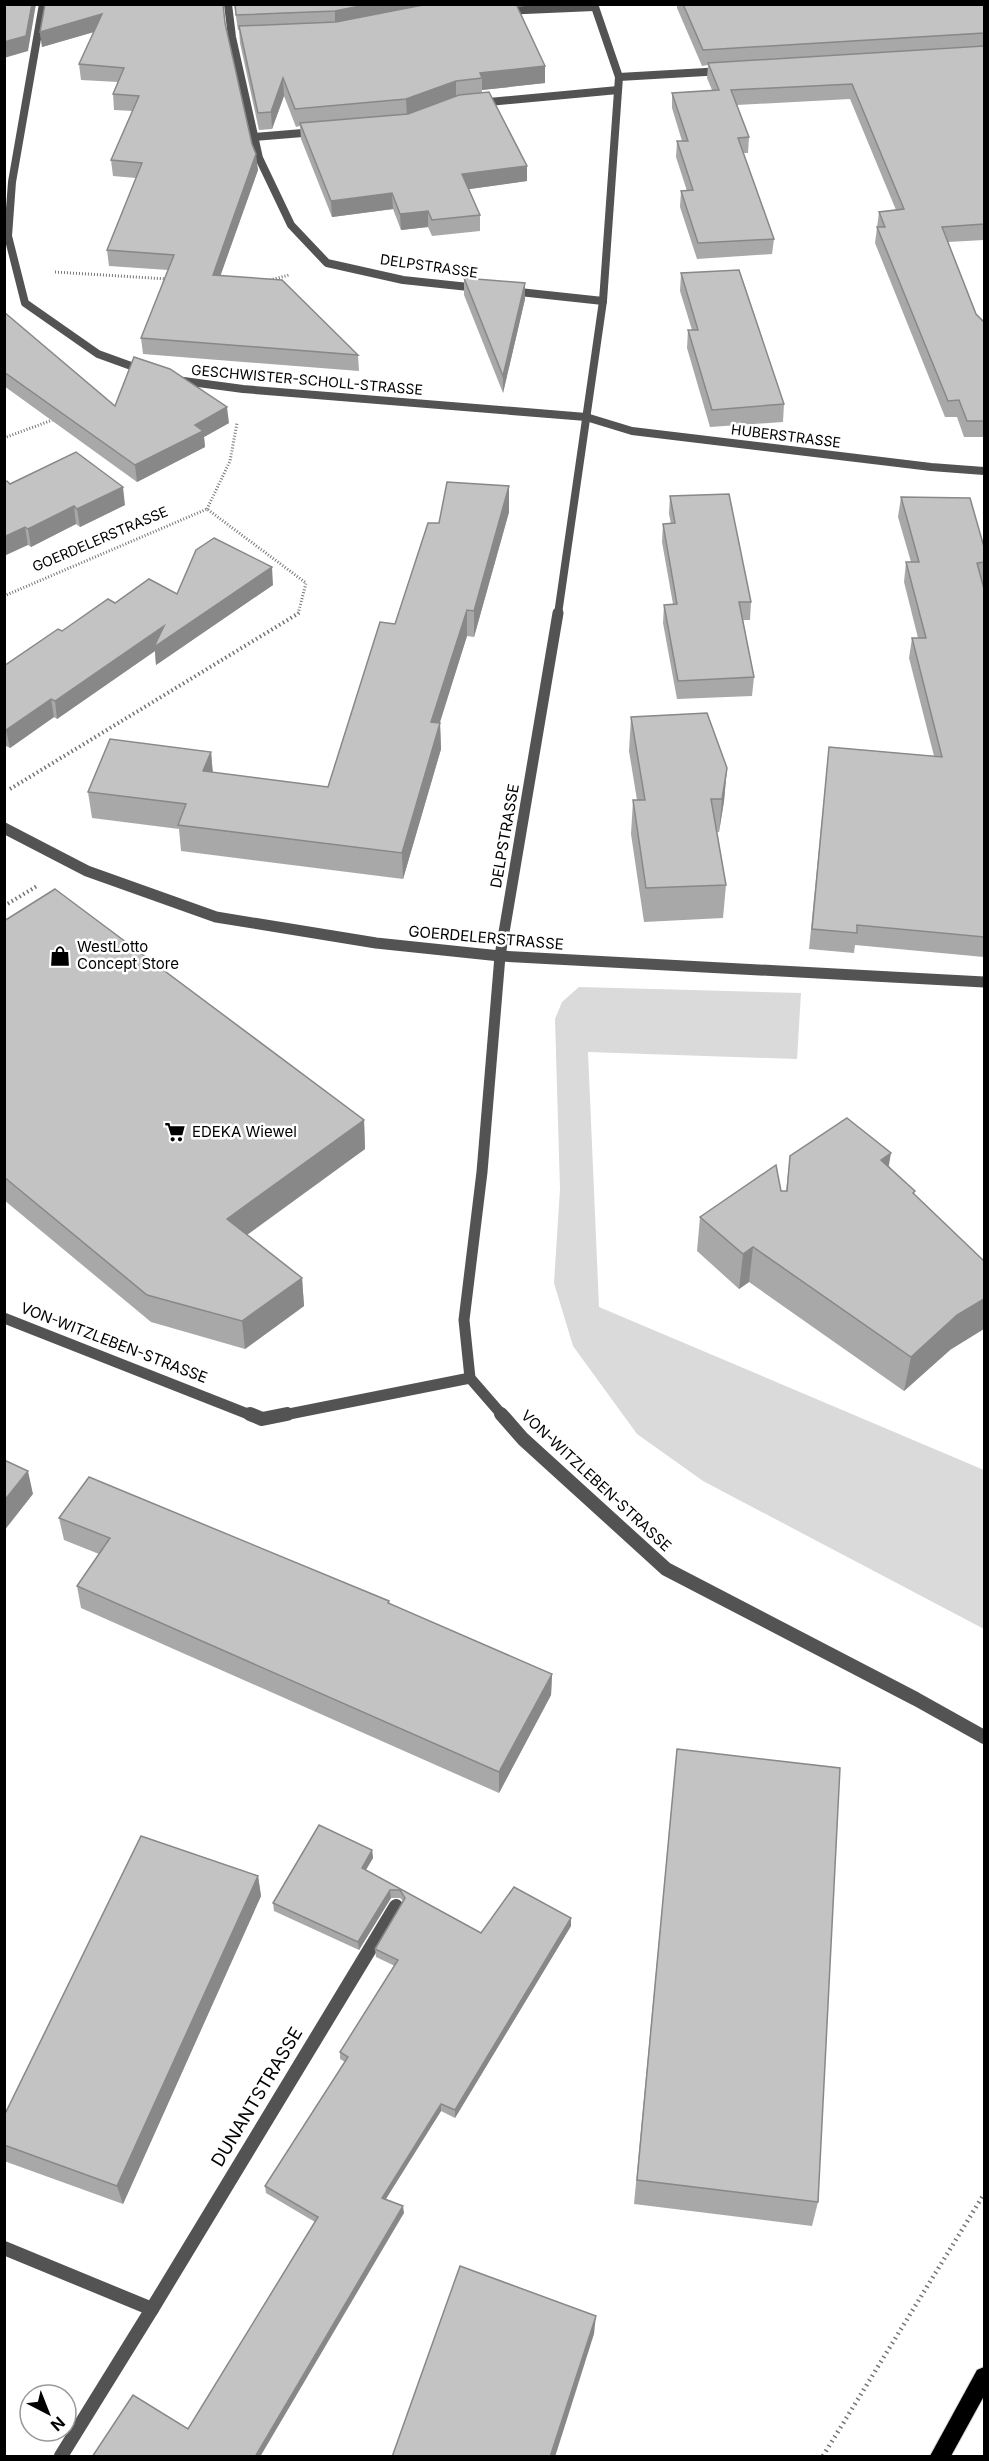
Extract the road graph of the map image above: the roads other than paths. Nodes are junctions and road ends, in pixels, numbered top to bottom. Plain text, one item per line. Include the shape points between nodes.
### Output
1 (43, 4) edge
2 (228, 4) edge
3 (594, 6) edge
4 (494, 11) edge
5 (243, 36) edge
6 (232, 37) junction
7 (736, 70) edge
8 (619, 77) junction
9 (618, 90) junction
10 (470, 103) edge
11 (325, 130) edge
12 (254, 137) junction
13 (486, 289) edge
14 (498, 290) edge
15 (603, 301) junction
16 (154, 374) edge
17 (164, 376) edge
18 (586, 417) junction
19 (984, 471) edge
20 (4, 828) edge
21 (500, 956) junction
22 (984, 982) edge
23 (4, 1318) edge
24 (470, 1378) junction
25 (984, 1737) edge
26 (396, 1906) edge
27 (4, 2248) edge
28 (152, 2309) junction
29 (984, 2376) edge
30 (61, 2457) edge
31 (940, 2457) edge

1 - 16 street via 12,182 8,236 25,303 98,354
2 - 6 street
3 - 4 street, DELPSTRASSE
3 - 8 street, DELPSTRASSE
5 - 6 street
6 - 12 street
7 - 8 street
8 - 9 street, DELPSTRASSE
9 - 10 street
9 - 15 street, DELPSTRASSE
11 - 12 street
12 - 13 street, DELPSTRASSE via 259,158 291,225 327,263 403,280
14 - 15 street
15 - 18 street, DELPSTRASSE
17 - 18 street, GESCHWISTER-SCHOLL-STRASSE via 243,390
18 - 19 street, HUBERSTRASSE via 633,431
18 - 21 street, DELPSTRASSE via 554,641
20 - 21 street, GOERDELERSTRASSE via 87,871 216,917 376,943
21 - 22 street, GOERDELERSTRASSE
21 - 24 street, DELPSTRASSE via 482,1172 464,1320
23 - 24 street, VON-WITZLEBEN-STRASSE via 262,1419
24 - 25 street, VON-WITZLEBEN-STRASSE via 523,1438 666,1569
26 - 28 street, DUNANTSTRASSE
27 - 28 street
28 - 30 street, DUNANTSTRASSE
29 - 31 main road

